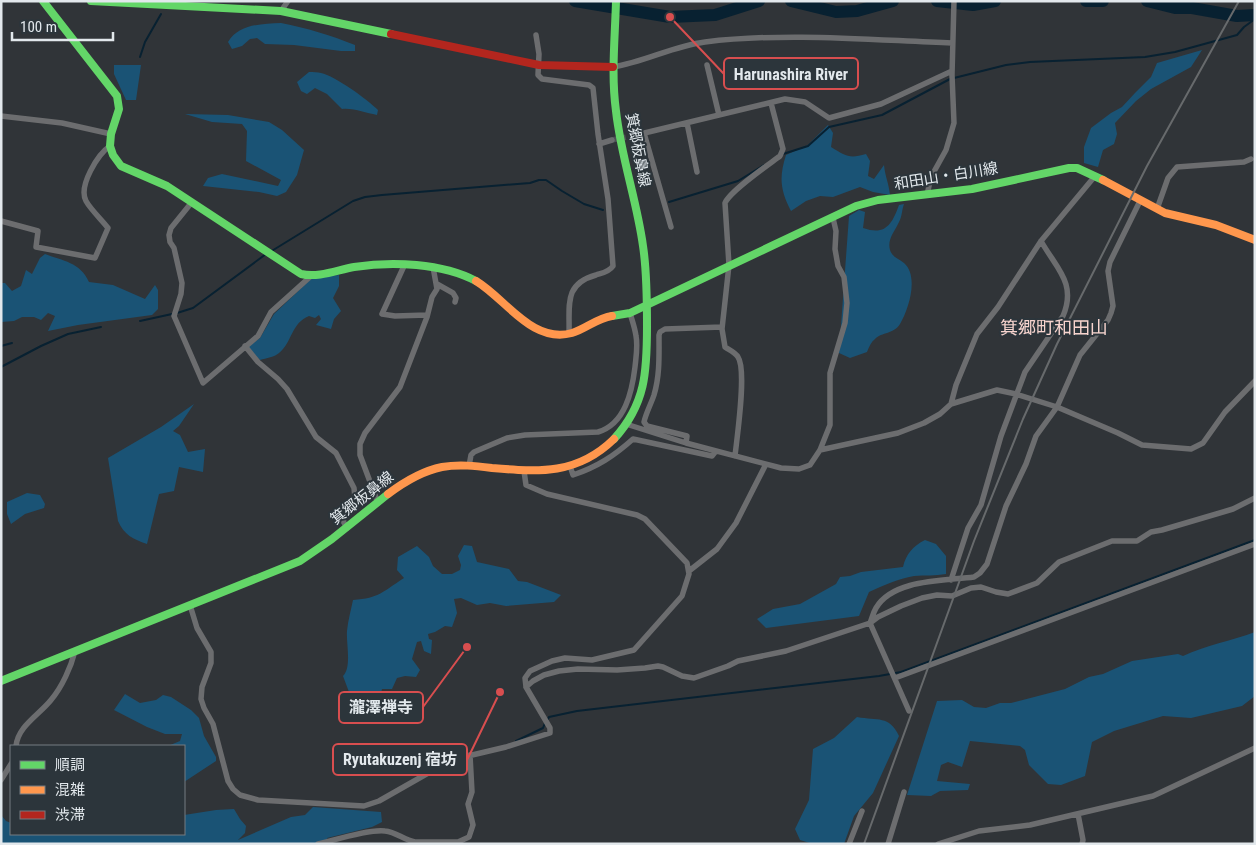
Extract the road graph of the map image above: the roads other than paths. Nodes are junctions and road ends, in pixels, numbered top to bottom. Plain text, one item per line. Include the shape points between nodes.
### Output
1 (91, 1) edge
2 (288, 1) edge
3 (616, 1) edge
4 (954, 1) edge
5 (45, 2) edge
6 (281, 11) junction
7 (536, 35) dead end
8 (953, 40) junction
9 (539, 65) junction
10 (707, 65) dead end
11 (613, 67) junction
12 (952, 76) junction
13 (771, 103) junction
14 (719, 114) junction
15 (1, 117) edge
16 (687, 122) junction
17 (644, 133) junction
18 (111, 134) junction
19 (632, 136) tunnel mouth
20 (612, 140) tunnel mouth
21 (599, 144) junction
22 (110, 146) junction
23 (1251, 159) dead end
24 (698, 172) dead end
25 (1095, 176) junction
26 (927, 195) junction
27 (1140, 201) junction
28 (192, 202) junction
29 (1157, 209) junction
30 (833, 218) junction
31 (1, 221) edge
32 (671, 227) dead end
33 (1255, 240) edge
34 (1041, 241) junction
35 (729, 265) junction
36 (404, 266) junction
37 (433, 267) junction
38 (311, 276) junction
39 (436, 284) junction
40 (455, 302) dead end
41 (647, 304) junction
42 (630, 313) junction
43 (427, 315) junction
44 (722, 327) junction
45 (569, 334) junction
46 (245, 346) junction
47 (1255, 381) edge
48 (1019, 395) junction
49 (950, 404) junction
50 (1056, 407) junction
51 (626, 424) junction
52 (686, 443) junction
53 (820, 450) junction
54 (716, 451) junction
55 (735, 456) junction
56 (766, 464) junction
57 (469, 466) junction
58 (570, 466) junction
59 (524, 471) junction
60 (1255, 498) edge
61 (378, 503) junction
62 (347, 528) junction
63 (1255, 544) edge
64 (689, 571) junction
65 (950, 580) junction
66 (190, 605) junction
67 (870, 623) junction
68 (76, 651) junction
69 (895, 678) junction
70 (1, 681) edge
71 (526, 687) junction
72 (909, 712) dead end
73 (16, 745) edge
74 (1255, 748) edge
75 (470, 755) junction
76 (10, 766) edge
77 (1, 780) edge
78 (904, 792) dead end
79 (862, 811) dead end
80 (1078, 814) junction
81 (318, 844) edge
82 (849, 844) edge
83 (888, 844) edge
84 (938, 844) edge
85 (1082, 844) edge

1 - 6 main road
2 - 6 street
3 - 11 main road, 箕郷板鼻線
4 - 8 street
5 - 18 main road via 117,96 119,109
6 - 9 main road
7 - 9 street
8 - 11 street via 767,37 703,42
8 - 12 street
9 - 11 main road
9 - 21 street via 538,75 542,79 593,88
10 - 14 street
11 - 41 main road, 箕郷板鼻線 via 616,113 640,228
12 - 13 street via 882,104 829,118 800,100
12 - 26 street via 953,130 946,150 930,177
13 - 14 street
13 - 35 street via 783,150 780,156 726,200
14 - 16 street
15 - 18 street via 62,123
16 - 17 street
16 - 24 street
17 - 19 street
17 - 32 street
18 - 22 main road
20 - 21 street
21 - 45 street via 608,199 613,266 606,272 584,278 573,288
22 - 28 main road via 121,166 159,182
22 - 31 street via 90,172 83,191 86,201 108,228 95,258 36,247 38,232
23 - 29 street via 1177,168 1168,178
25 - 26 main road, 和田山・白川線 via 1069,168 972,189
25 - 27 main road, 和田山・白川線
25 - 34 street
26 - 30 main road, 和田山・白川線 via 869,202
27 - 29 main road, 和田山・白川線
27 - 50 street via 1110,262 1111,314 1077,360
28 - 38 main road via 295,271
28 - 46 street via 169,234 182,283 174,316 203,383
29 - 33 main road, 和田山・白川線 via 1216,225
30 - 35 main road, 和田山・白川線
30 - 53 street via 835,248 844,277 847,303 845,324 830,373 830,425
34 - 48 street via 1066,282 1067,306 1026,372
34 - 49 street via 998,308 977,334
35 - 41 main road, 和田山・白川線
35 - 44 street
36 - 37 main road
36 - 38 main road via 380,264
36 - 43 street via 382,314
37 - 39 street
37 - 45 main road via 463,274 479,283 528,325 556,335
38 - 46 street via 271,312 258,336
39 - 40 street via 453,293
39 - 43 street
41 - 42 main road
41 - 51 main road, 箕郷板鼻線 via 645,377 639,401
42 - 45 main road via 598,319
42 - 57 street via 637,345 632,385 624,408 612,425 598,432 507,438 474,452
43 - 61 street via 400,387 360,444 360,455
44 - 52 street via 665,329 659,335 658,379 644,422 647,426 687,436
44 - 55 street via 725,347 736,354 740,362 741,395
46 - 62 street via 287,389 316,437 336,453 354,488 355,498 343,521
47 - 50 street via 1225,412 1203,442 1191,449 1142,445
48 - 49 street via 993,390
48 - 50 street
48 - 65 street via 1001,436 981,505 968,528
49 - 53 street via 940,414 904,432
50 - 65 street via 1036,436 986,564 974,577
51 - 52 street
51 - 58 main road, 箕郷板鼻線 via 598,453
52 - 54 street
53 - 56 street via 804,468 788,469
54 - 55 street
54 - 58 street via 712,456 633,439 589,470 573,475
55 - 56 street
56 - 64 street via 736,523 717,549
57 - 59 main road, 箕郷板鼻線
57 - 61 main road, 箕郷板鼻線 via 451,466 427,472 402,483
58 - 59 main road, 箕郷板鼻線
59 - 64 street via 526,485 531,489 645,519 687,563
60 - 67 street via 1233,509 1151,532 1136,541 1112,541 1060,562 1037,582 1008,594 981,586 952,596 922,598
61 - 62 main road, 箕郷板鼻線
62 - 66 main road, 箕郷板鼻線 via 300,561
63 - 69 street
64 - 71 street via 682,596 634,650 592,660 565,658 552,661 530,671 525,678
65 - 67 street via 904,586 881,602
66 - 68 main road, 箕郷板鼻線
66 - 75 street via 212,658 202,687 202,703 212,724 228,781 240,795 258,800 364,806 379,801 451,760
67 - 69 street
67 - 71 street via 786,651 738,661 694,678 658,666 578,669 544,675
68 - 70 main road, 箕郷板鼻線
68 - 73 street via 52,699 23,729
69 - 72 street
71 - 75 street via 550,733
74 - 80 street via 1153,796
75 - 81 street via 472,792 468,804 473,825 466,839 458,842 415,842 384,830
76 - 77 street
78 - 83 street
79 - 82 street
80 - 84 street via 1030,825 979,831
80 - 85 street

